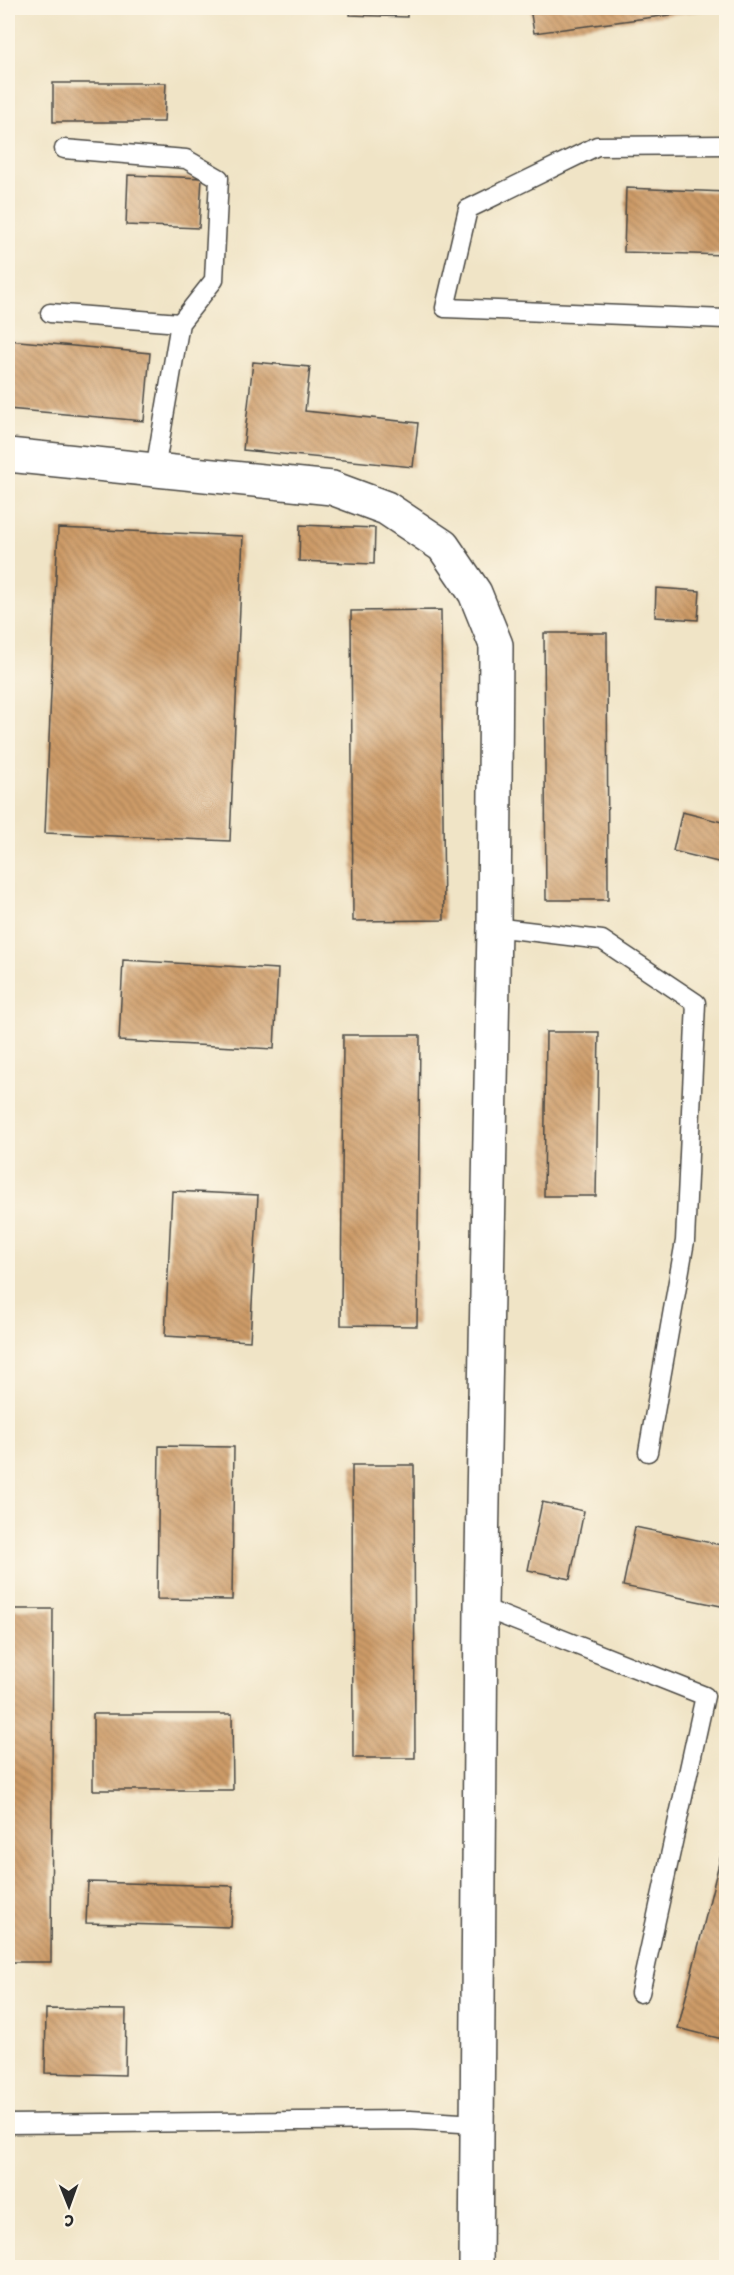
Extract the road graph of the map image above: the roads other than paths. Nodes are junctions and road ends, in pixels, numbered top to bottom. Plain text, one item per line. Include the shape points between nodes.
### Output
1 (726, 145) edge
2 (64, 149) dead end
3 (50, 313) dead end
4 (726, 319) edge
5 (180, 323) junction
6 (8, 455) edge
7 (155, 470) junction
8 (494, 927) junction
9 (648, 1452) dead end
10 (481, 1607) junction
11 (640, 1993) dead end
12 (8, 2124) edge
13 (478, 2124) junction
14 (476, 2268) edge

1 - 4 lane via 597,147 468,209 445,308
2 - 5 lane via 186,159 219,178 214,280
3 - 5 lane
5 - 7 lane
6 - 7 street
7 - 8 street via 332,488 386,508 443,546 475,593 496,645
8 - 9 lane via 603,940 696,1003 685,1241
8 - 10 street
10 - 11 lane via 705,1696
10 - 13 street
12 - 13 lane via 410,2120
13 - 14 street

